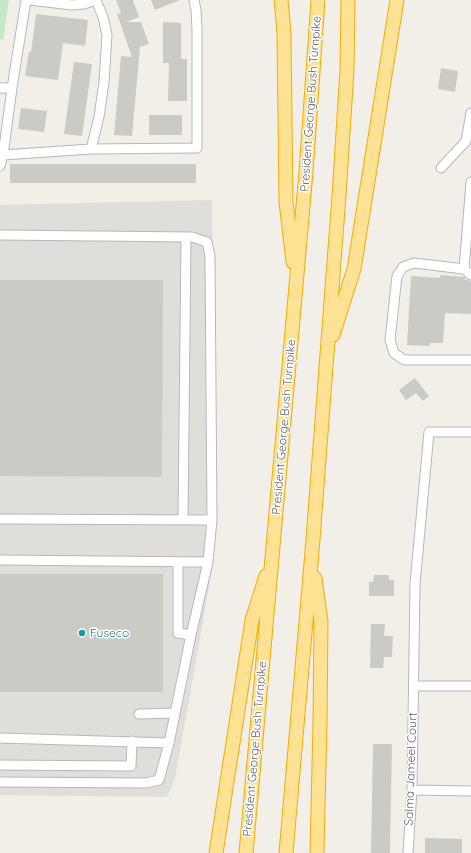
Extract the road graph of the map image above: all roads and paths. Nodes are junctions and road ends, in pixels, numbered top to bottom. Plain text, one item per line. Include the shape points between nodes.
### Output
1 (26, 0) edge
2 (29, 0) edge
3 (96, 0) edge
4 (194, 0) edge
5 (281, 0) edge
6 (318, 0) edge
7 (348, 0) edge
8 (397, 0) edge
9 (0, 88) edge
10 (12, 88) junction
11 (471, 113) edge
12 (91, 149) junction
13 (3, 155) junction
14 (0, 166) edge
15 (441, 168) dead end
16 (471, 182) edge
17 (0, 235) edge
18 (186, 237) junction
19 (468, 272) edge
20 (296, 293) junction
21 (471, 360) edge
22 (326, 361) junction
23 (471, 432) edge
24 (183, 519) junction
25 (0, 520) edge
26 (212, 520) junction
27 (273, 551) junction
28 (312, 552) junction
29 (0, 560) edge
30 (178, 562) junction
31 (208, 562) junction
32 (191, 635) junction
33 (414, 686) junction
34 (471, 686) edge
35 (175, 713) junction
36 (139, 714) dead end
37 (0, 738) edge
38 (132, 741) junction
39 (169, 743) junction
40 (0, 765) edge
41 (0, 782) edge
42 (412, 790) junction
43 (471, 791) edge
44 (216, 853) edge
45 (246, 853) edge
46 (286, 853) edge
47 (317, 853) edge
48 (408, 853) edge

1 - 10 street
2 - 3 street via 72,5
3 - 12 street via 107,35 104,82
4 - 12 street via 197,30 197,148
5 - 20 highway via 284,33 286,202
6 - 20 highway, President George Bush Turnpike
7 - 22 highway via 347,70
8 - 22 highway via 354,269
9 - 10 street
10 - 13 street
11 - 15 street via 466,140
12 - 13 street
13 - 14 street
16 - 19 street
17 - 18 street
18 - 24 street
18 - 26 street via 207,242 210,256
19 - 21 street via 414,263 403,267 396,276 390,340 394,353 404,360
20 - 27 highway, President George Bush Turnpike
22 - 28 highway
23 - 33 street, Salma Jameel Court via 429,432 416,584
24 - 25 street
24 - 26 street
26 - 31 street
27 - 44 highway via 252,620
27 - 45 highway, President George Bush Turnpike
28 - 46 highway
28 - 47 highway via 320,620
29 - 30 street
30 - 31 street
30 - 32 street via 178,633
31 - 32 street
32 - 35 street
33 - 34 street
33 - 42 street, Salma Jameel Court
35 - 36 street
35 - 39 street
37 - 38 street
38 - 39 street
38 - 40 street via 131,766
39 - 41 street via 159,780 146,783
42 - 43 street
42 - 48 street, Salma Jameel Court

